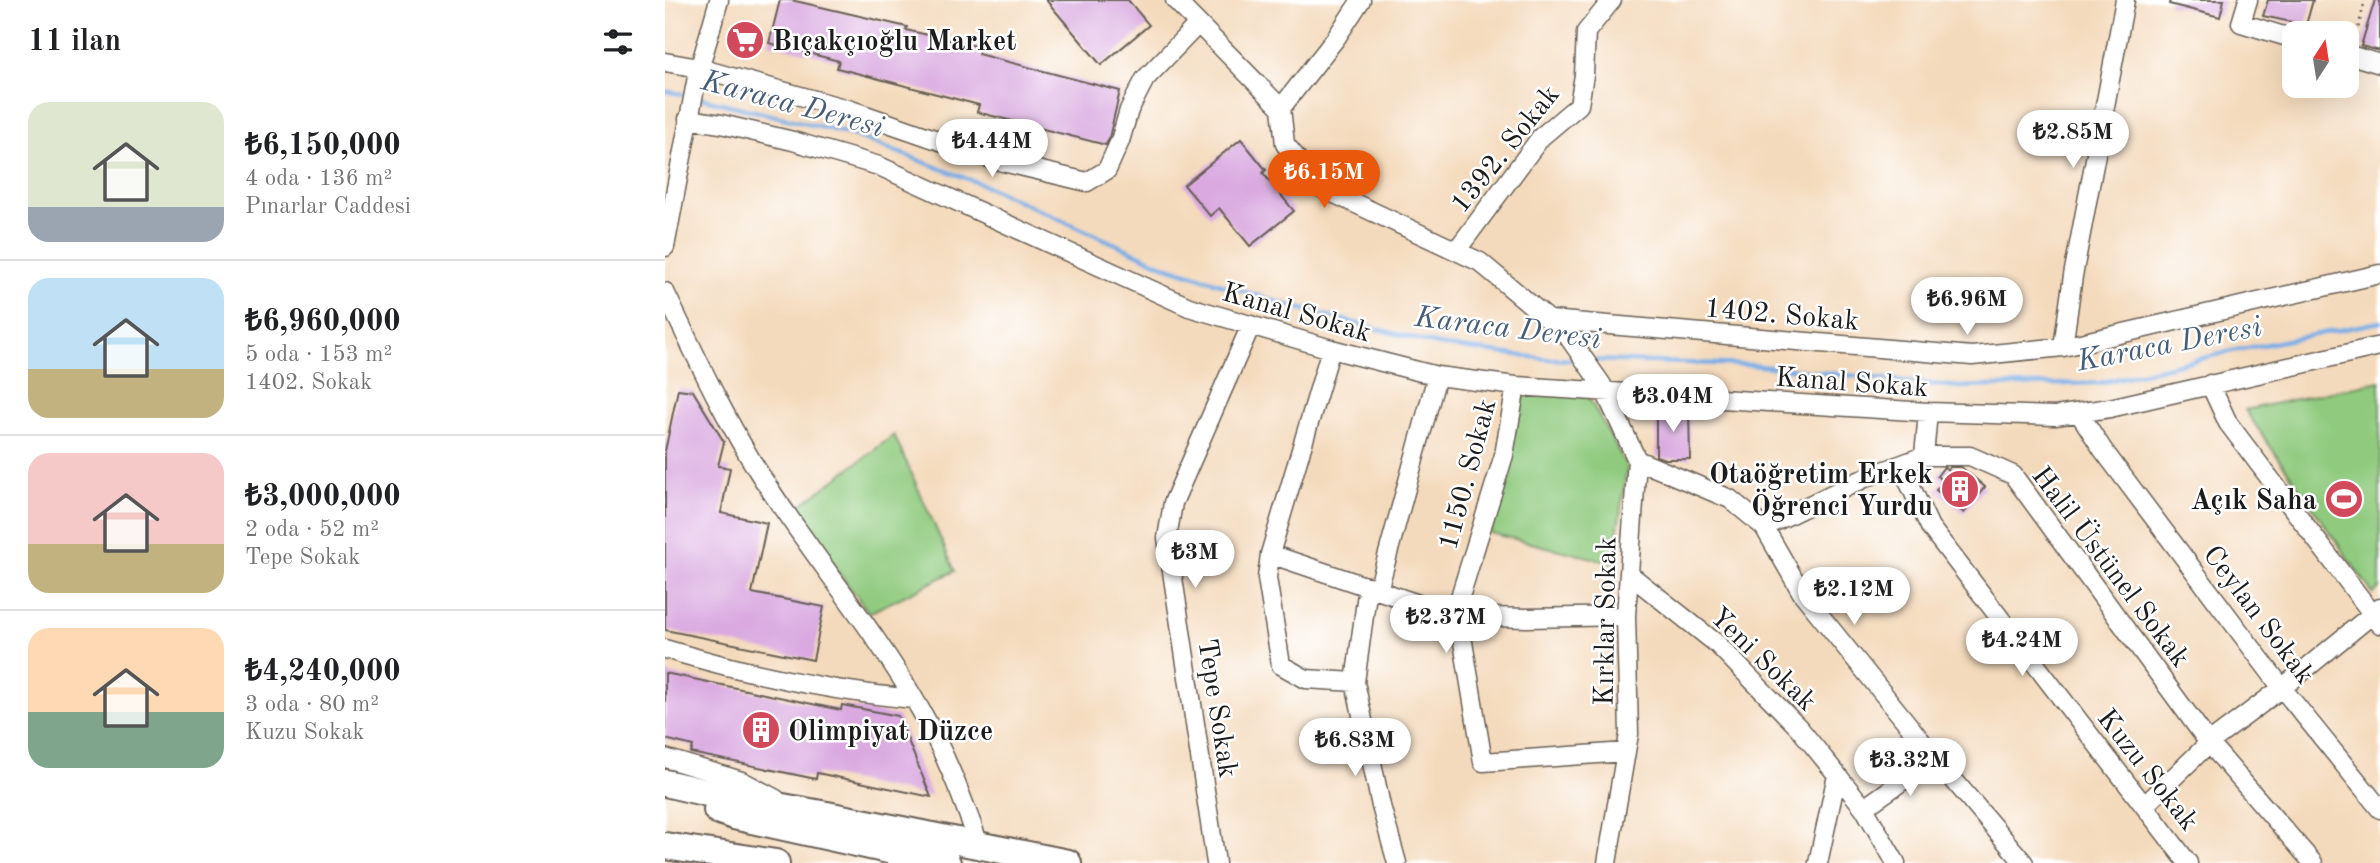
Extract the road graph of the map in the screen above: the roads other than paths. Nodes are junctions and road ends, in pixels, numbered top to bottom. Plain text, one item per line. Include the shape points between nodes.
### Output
1 (719, 0) edge
2 (1175, 0) edge
3 (1361, 0) edge
4 (1612, 0) edge
5 (2125, 0) edge
6 (2248, 0) edge
7 (1198, 24) junction
8 (2282, 35) edge
9 (2359, 58) edge
10 (665, 62) edge
11 (2380, 64) edge
12 (698, 72) junction
13 (1281, 108) junction
14 (688, 119) junction
15 (673, 160) edge
16 (665, 247) edge
17 (1456, 251) junction
18 (2380, 274) edge
19 (665, 292) edge
20 (1550, 320) junction
21 (1251, 325) junction
22 (2380, 346) edge
23 (2063, 347) junction
24 (1331, 349) junction
25 (1437, 376) junction
26 (2210, 384) junction
27 (1516, 386) junction
28 (1604, 388) junction
29 (1929, 412) junction
30 (2079, 413) junction
31 (1924, 456) junction
32 (1637, 460) junction
33 (1901, 466) junction
34 (1764, 527) junction
35 (1270, 554) junction
36 (1629, 573) junction
37 (1373, 588) junction
38 (2377, 615) edge
39 (1454, 616) junction
40 (1626, 616) junction
41 (665, 649) edge
42 (1355, 682) junction
43 (2282, 688) junction
44 (913, 699) junction
45 (2209, 743) junction
46 (1626, 752) junction
47 (665, 758) edge
48 (1935, 758) junction
49 (1837, 775) junction
50 (665, 783) edge
51 (665, 791) edge
52 (2144, 806) junction
53 (1864, 808) junction
54 (795, 809) junction
55 (2380, 809) edge
56 (665, 846) edge
57 (984, 854) edge
58 (936, 860) edge
59 (776, 863) edge
60 (1067, 863) edge
61 (1216, 863) edge
62 (1398, 863) edge
63 (1607, 863) edge
64 (1818, 863) edge
65 (1896, 863) edge
66 (2025, 863) edge
67 (2188, 863) edge
68 (2313, 863) edge

1 - 12 street
2 - 7 street
3 - 13 street
4 - 17 street, 1392. Sokak via 1586,32 1579,105 1541,137
5 - 23 street
6 - 8 street via 2241,23
7 - 12 street via 1145,79 1107,170 1087,182 995,160 851,110
7 - 13 street
9 - 11 street
10 - 12 street
12 - 14 street
13 - 17 street, Kırklar Sokak via 1286,144 1320,187
14 - 15 street
14 - 21 street, Kanal Sokak via 879,166 1189,307
15 - 16 street
17 - 20 street, Kırklar Sokak via 1480,262
18 - 23 street, 1402. Sokak
19 - 44 street via 702,371 761,475 862,617
20 - 23 street, 1402. Sokak via 1972,356
20 - 28 street, Kırklar Sokak via 1567,335
21 - 24 street, Kanal Sokak
21 - 61 street, Tepe Sokak via 1173,503 1167,538
22 - 26 street, Kanal Sokak
24 - 25 street, Kanal Sokak
24 - 35 street
25 - 27 street, Kanal Sokak
25 - 37 street
26 - 30 street, Kanal Sokak
26 - 38 street via 2228,423
27 - 28 street, Kanal Sokak
27 - 39 street, 1150. Sokak via 1504,455
28 - 29 street, Kanal Sokak
28 - 32 street, Kırklar Sokak
29 - 30 street, Kanal Sokak
29 - 31 street
30 - 43 street, Ceylan Sokak
31 - 33 street, Halil Üstünel Sokak
31 - 45 street, Halil Üstünel Sokak via 1971,456 2013,475
32 - 34 street via 1730,499
32 - 36 street, Kırklar Sokak
33 - 34 street, Halil Üstünel Sokak via 1867,477
33 - 52 street, Kuzu Sokak via 1930,527
34 - 48 street via 1802,593
35 - 37 street
35 - 42 street via 1266,578 1281,665 1306,679
36 - 40 street, Kırklar Sokak
36 - 49 street, Yeni Sokak via 1717,644 1799,727
37 - 39 street
37 - 42 street
38 - 43 street
39 - 40 street
39 - 46 street via 1463,642 1483,762
40 - 46 street, Kırklar Sokak
41 - 44 street via 857,693
42 - 62 street
43 - 45 street
43 - 55 street, Ceylan Sokak
44 - 57 street via 958,785
45 - 52 street
45 - 68 street, Halil Üstünel Sokak
46 - 63 street, Kırklar Sokak
47 - 54 street via 743,781
48 - 53 street
48 - 66 street
49 - 53 street, Yeni Sokak
49 - 64 street
50 - 54 highway
51 - 58 highway via 734,816
52 - 67 street, Kuzu Sokak
53 - 65 street, Yeni Sokak
54 - 57 highway
56 - 59 highway
57 - 58 highway
57 - 60 highway

